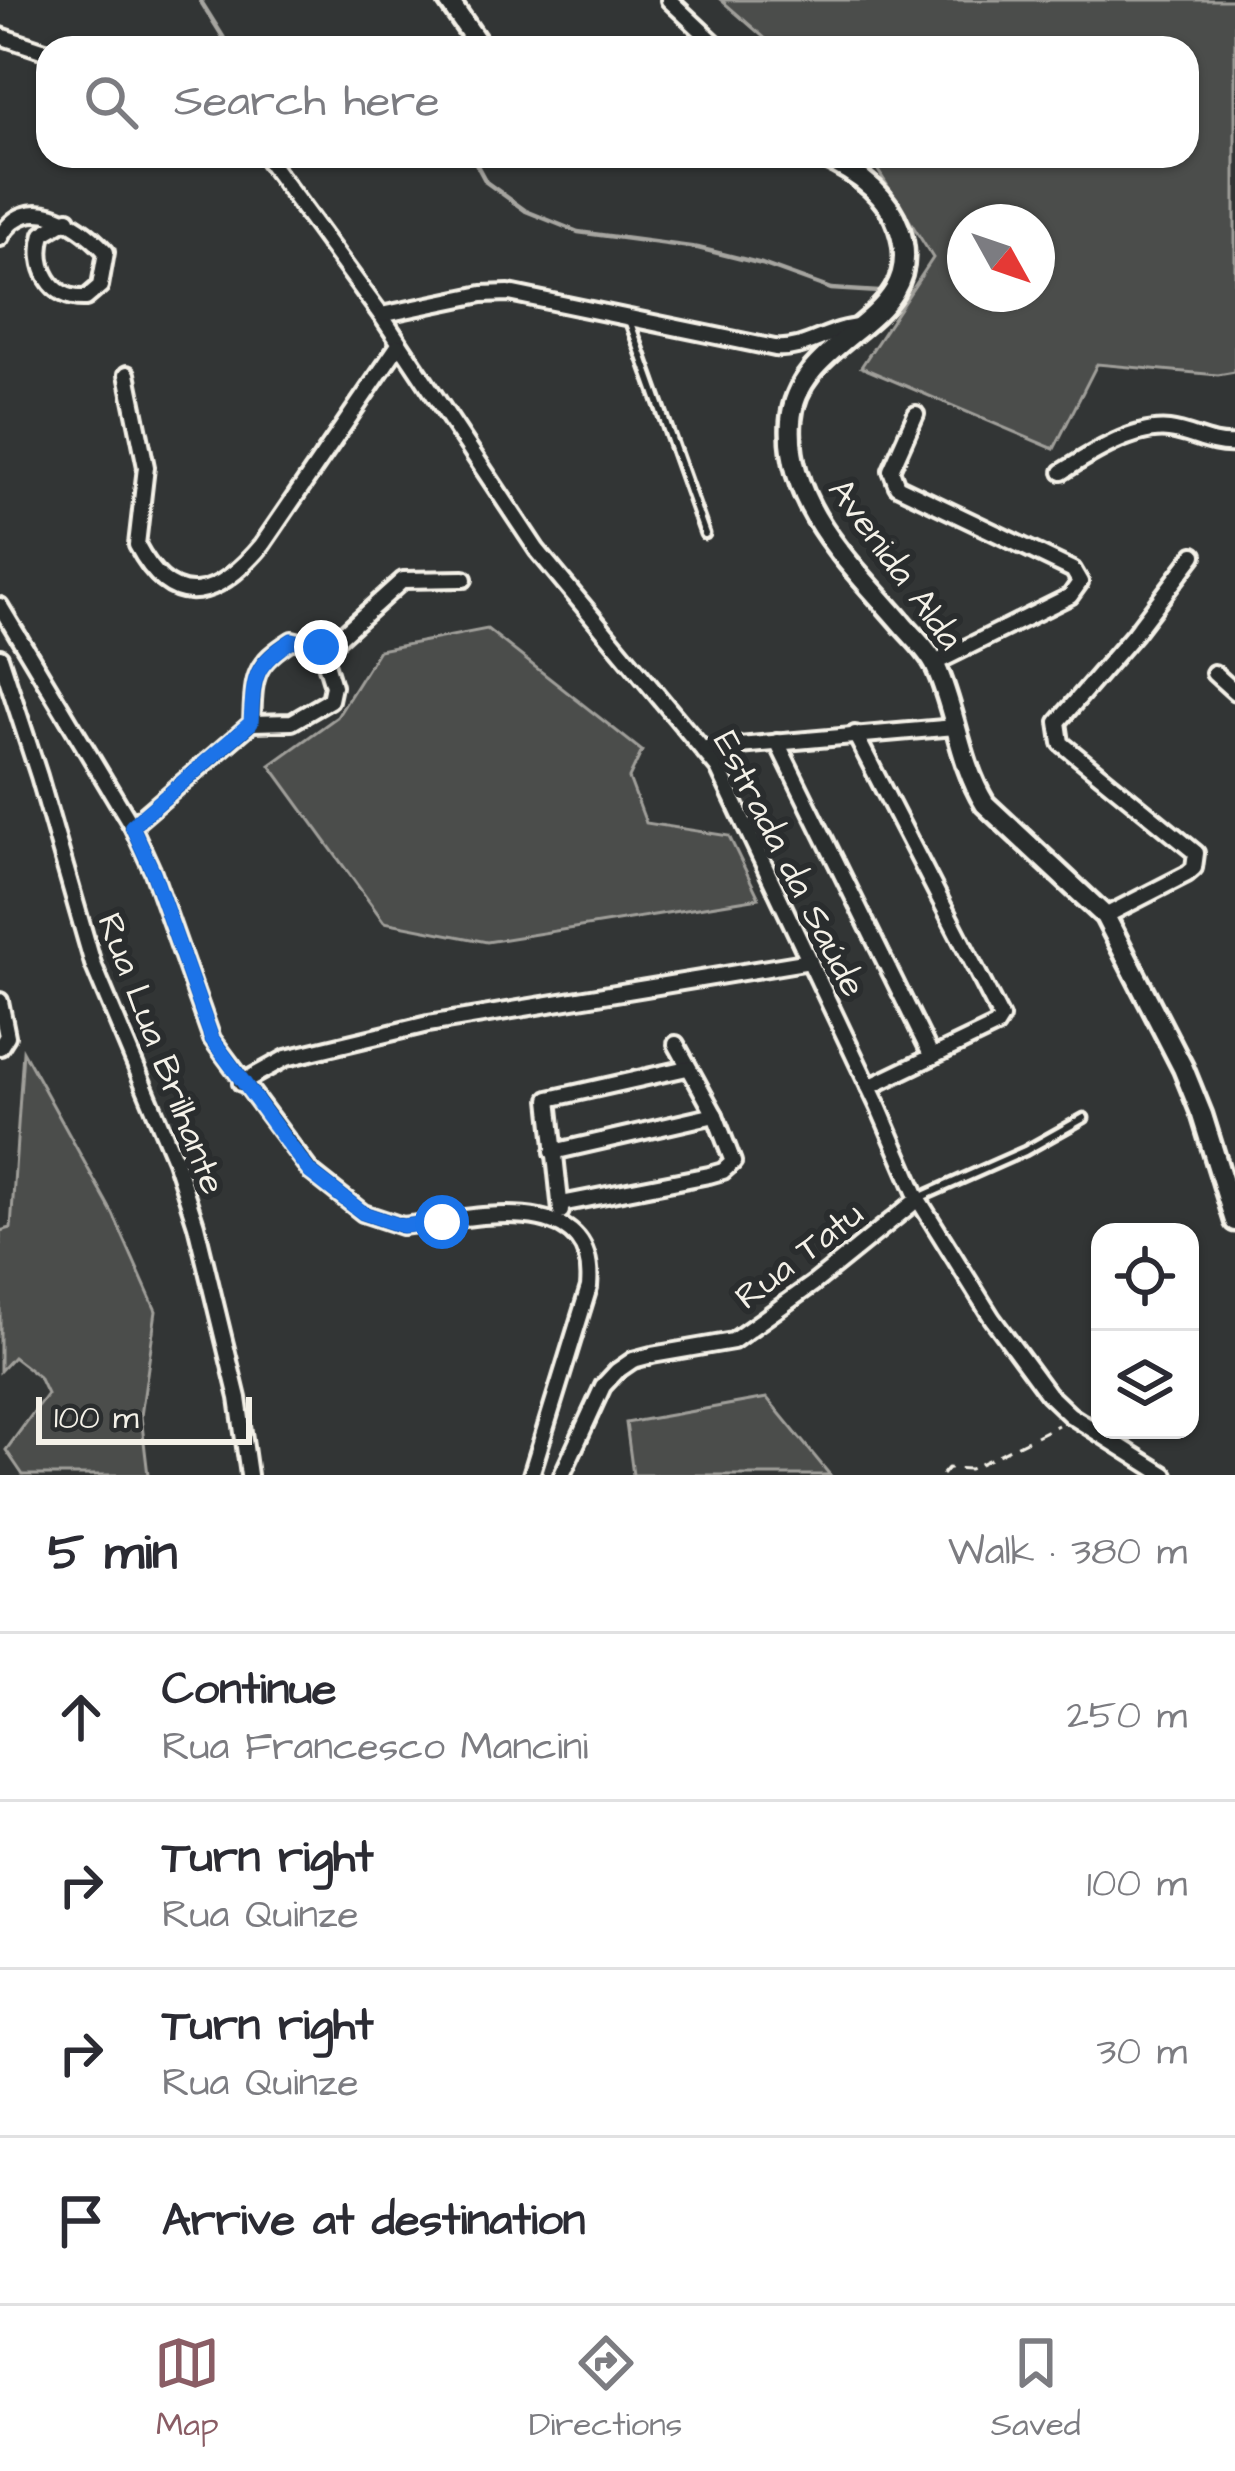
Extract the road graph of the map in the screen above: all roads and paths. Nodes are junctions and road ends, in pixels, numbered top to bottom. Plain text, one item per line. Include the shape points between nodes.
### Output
1 (448, 0) edge
2 (669, 0) edge
3 (0, 36) edge
4 (473, 36) edge
5 (707, 36) edge
6 (36, 48) edge
7 (274, 168) edge
8 (854, 168) edge
9 (68, 219) junction
10 (0, 238) edge
11 (381, 315) junction
12 (627, 317) junction
13 (860, 327) junction
14 (398, 346) junction
15 (127, 374) dead end
16 (916, 414) dead end
17 (1235, 444) edge
18 (1062, 472) dead end
19 (705, 534) dead end
20 (1194, 555) dead end
21 (464, 579) dead end
22 (0, 606) edge
23 (323, 652) junction
24 (0, 657) edge
25 (935, 663) junction
26 (1214, 674) dead end
27 (1235, 692) edge
28 (251, 723) junction
29 (955, 727) junction
30 (855, 734) junction
31 (777, 742) junction
32 (705, 749) junction
33 (132, 826) junction
34 (1106, 916) junction
35 (810, 961) junction
36 (0, 1001) edge
37 (676, 1044) dead end
38 (0, 1047) edge
39 (932, 1057) junction
40 (687, 1068) junction
41 (241, 1083) junction
42 (869, 1087) junction
43 (715, 1114) junction
44 (1084, 1118) dead end
45 (553, 1152) junction
46 (918, 1198) junction
47 (561, 1204) junction
48 (1235, 1221) edge
49 (560, 1222) junction
50 (1070, 1415) junction
51 (249, 1475) edge
52 (531, 1475) edge
53 (562, 1475) edge
54 (942, 1475) edge
55 (1165, 1475) edge

1 - 4 street
2 - 5 street
3 - 6 street
7 - 11 street, Estrada da Saúde
8 - 13 street, Avenida Alda via 896,221 906,266 892,296
9 - 9 street via 106,252 100,286 86,298 59,294 42,266 43,234
9 - 10 street via 35,211 15,218
11 - 12 street via 509,293
11 - 14 street, Estrada da Saúde
12 - 13 street via 788,350
12 - 19 lane
13 - 25 street, Avenida Alda via 820,359 797,395 790,442 796,477 832,543
14 - 15 street via 262,545 217,588 196,592 162,576 137,545 146,466
14 - 32 street, Estrada da Saúde via 537,550
16 - 25 street via 891,470 897,486 1073,570 1080,582 1070,596
17 - 18 street via 1151,430
20 - 34 street via 1058,722 1061,743 1196,853 1187,874
21 - 23 street via 404,580
22 - 33 street
23 - 28 street via 329,700 292,722
23 - 28 street via 292,640 264,658
24 - 51 street, Rua Lua Brilhante via 93,964 190,1206
25 - 29 street, Avenida Alda
26 - 27 street
28 - 33 street
29 - 30 street
29 - 34 street, Avenida Alda via 985,804
30 - 31 street
30 - 39 street via 1001,1018
31 - 32 street
31 - 39 street
32 - 35 street, Estrada da Saúde
33 - 41 street via 212,1039
34 - 48 street, Avenida Alda via 1183,1068
35 - 41 street via 428,1024 286,1058
35 - 42 street, Estrada da Saúde
36 - 38 street via 8,1036
37 - 40 street
39 - 42 street
40 - 43 street
40 - 45 street via 554,1095
41 - 49 street via 310,1172 384,1222 522,1215
42 - 46 street, Estrada da Saúde
43 - 45 street
43 - 47 street via 733,1155 723,1171
44 - 46 lane
45 - 47 street
46 - 50 street, Estrada da Saúde via 992,1318
46 - 53 street, Rua Tatu via 733,1341 652,1355 616,1371
47 - 49 street
49 - 52 street via 586,1248 589,1287
50 - 54 path via 970,1469
50 - 55 street, Estrada da Saúde

